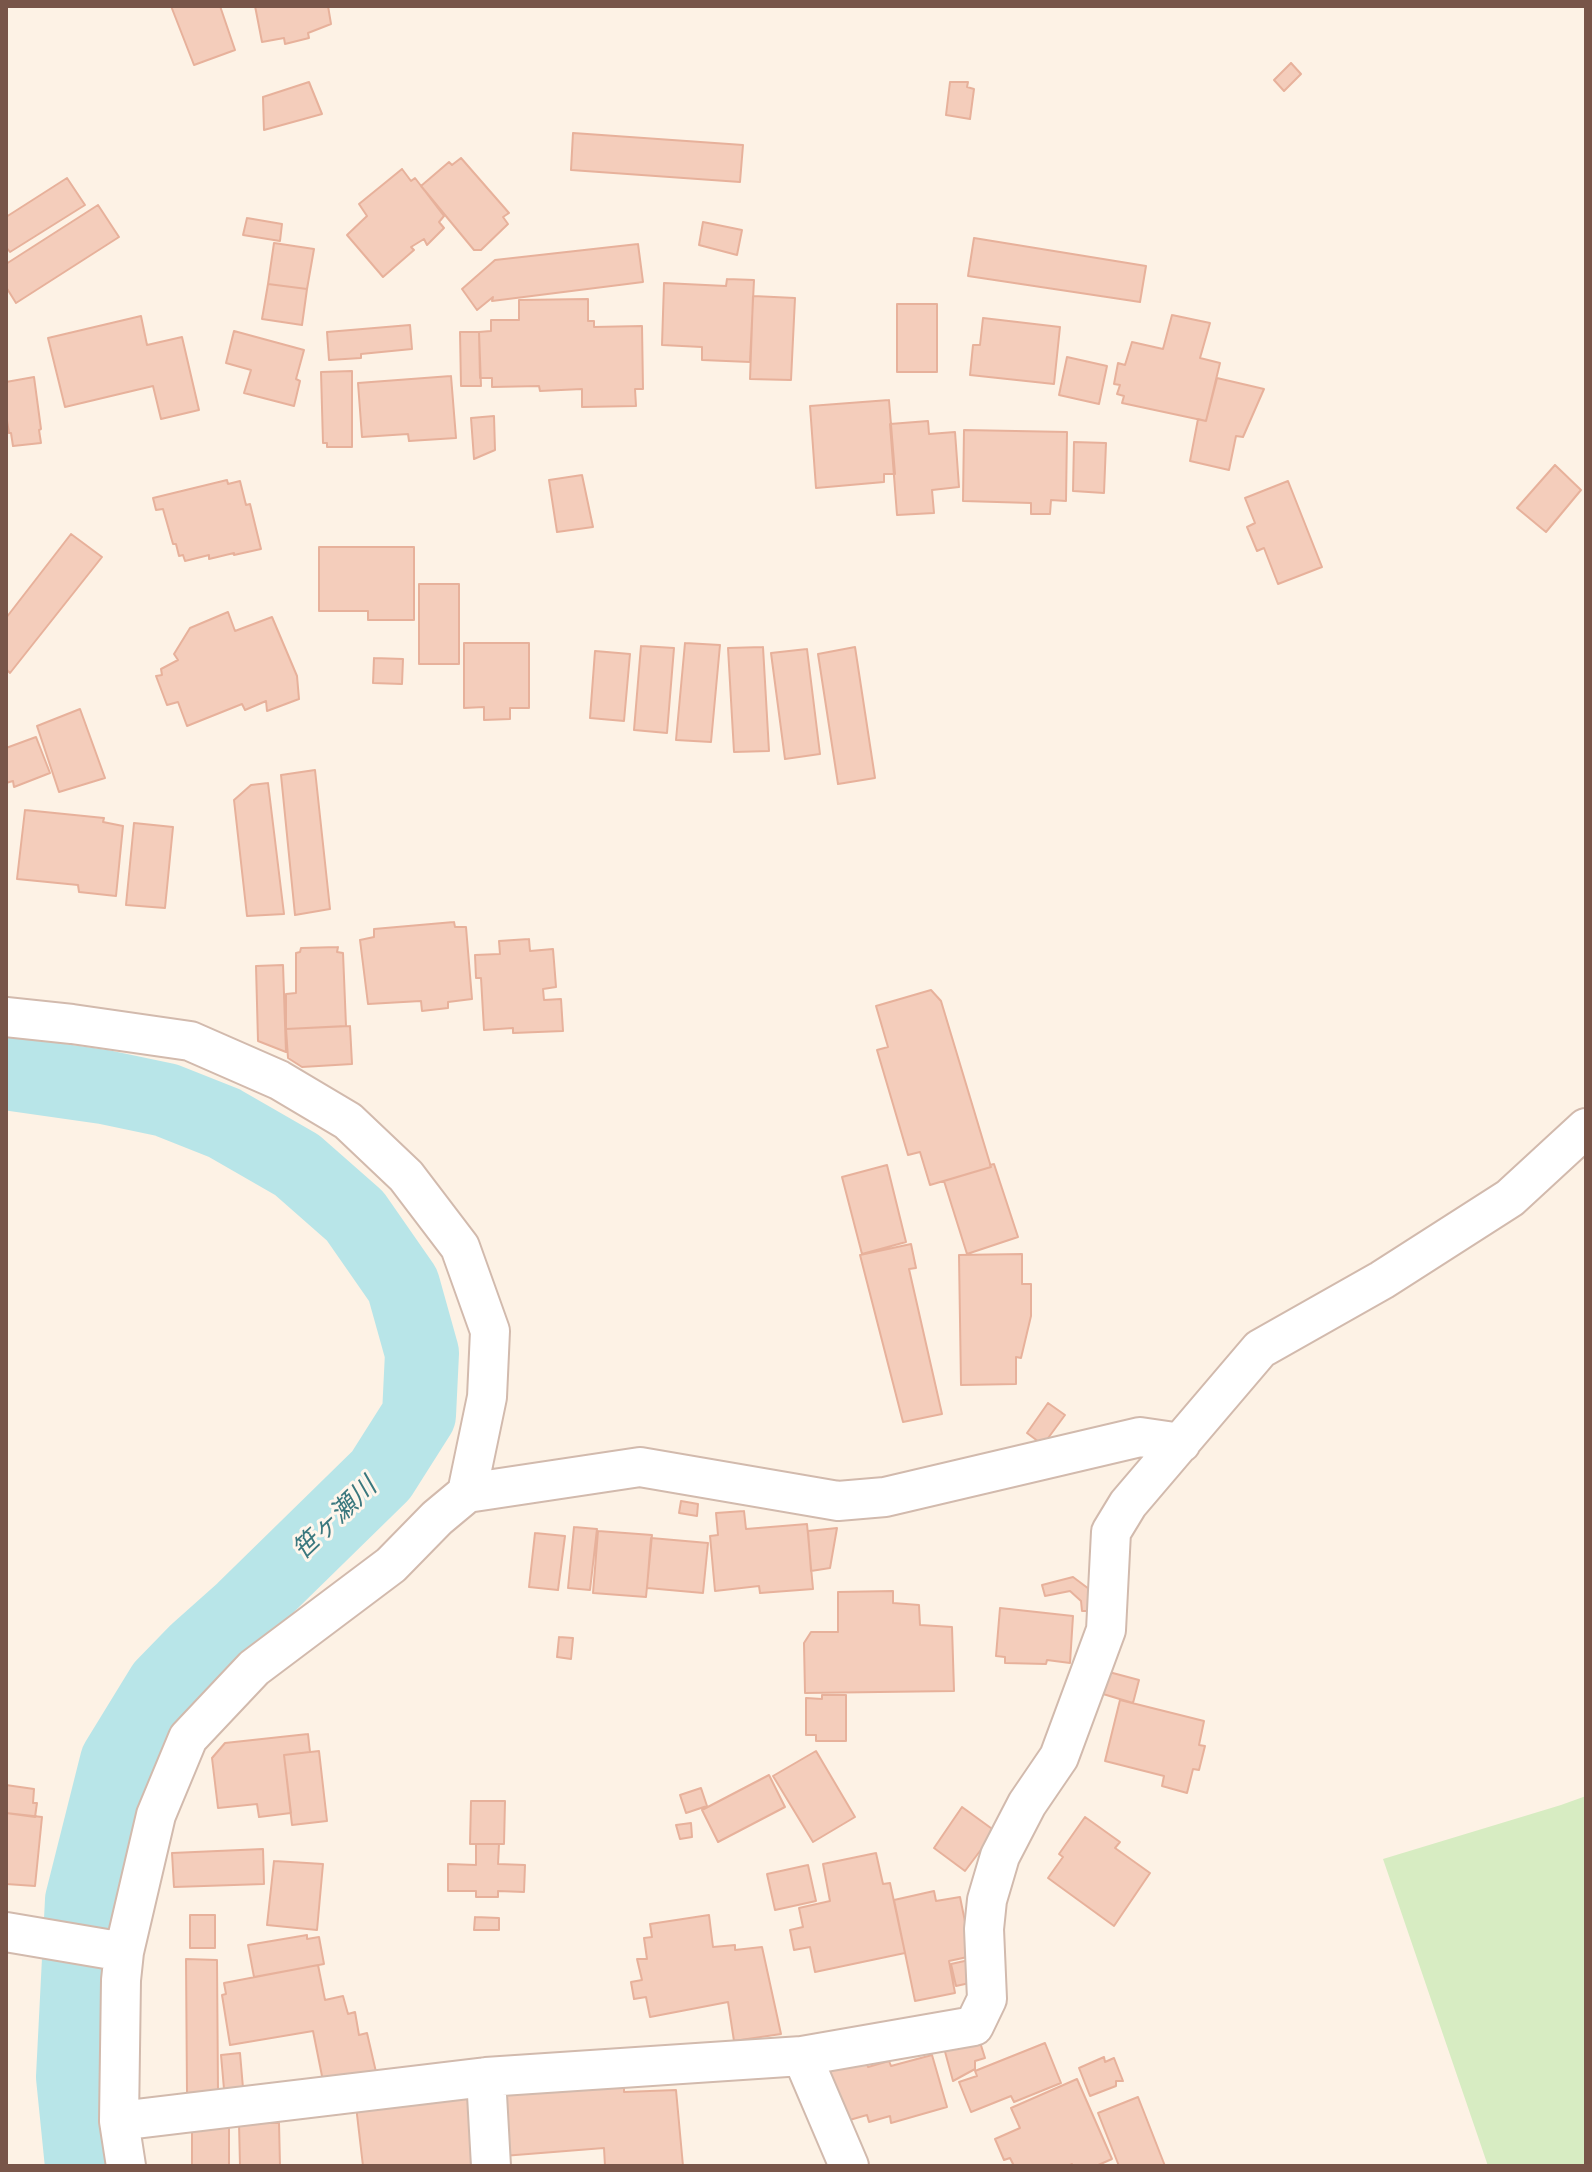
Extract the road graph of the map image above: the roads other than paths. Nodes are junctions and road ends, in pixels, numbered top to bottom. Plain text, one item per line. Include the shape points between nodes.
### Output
1 (6, 1017) edge
2 (1586, 1128) edge
3 (1181, 1443) junction
4 (467, 1493) junction
5 (24, 1935) edge
6 (116, 1951) junction
7 (802, 2056) junction
8 (486, 2077) junction
9 (119, 2121) junction
10 (126, 2166) edge
11 (491, 2166) edge
12 (849, 2166) edge

1 - 4 street via 190,1041 279,1080 348,1121 406,1176 460,1247 490,1331 487,1397
2 - 3 street via 1510,1198 1382,1280 1260,1349
3 - 4 street via 1140,1437 885,1497 838,1501 640,1467
3 - 7 street via 1111,1532 1106,1630 1059,1757 1000,1856 984,1929 987,1999 974,2026
4 - 6 street via 391,1565 254,1668 188,1738 156,1815
5 - 6 street
6 - 9 street via 121,1994
7 - 8 street
7 - 12 street
8 - 9 street
8 - 11 street
9 - 10 street

